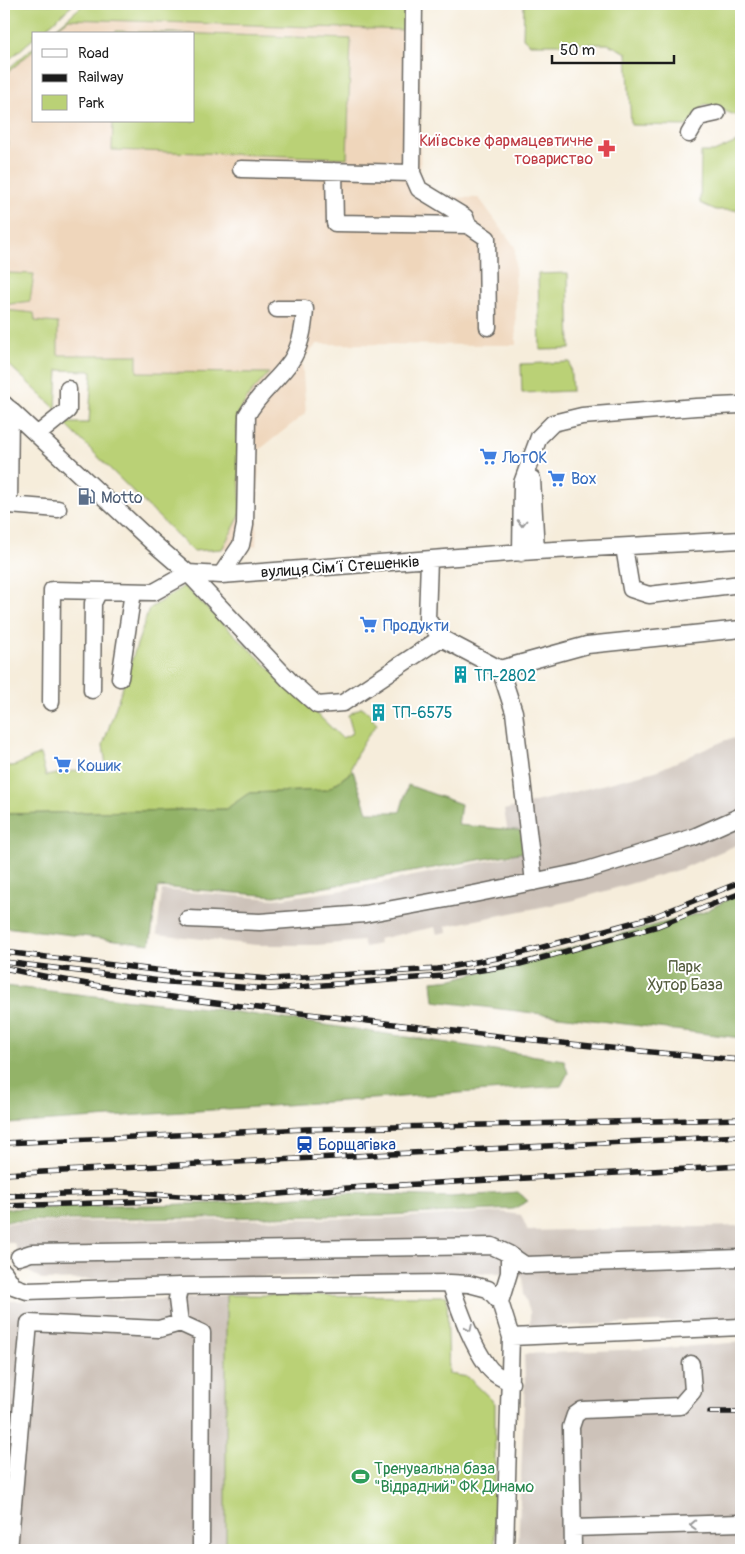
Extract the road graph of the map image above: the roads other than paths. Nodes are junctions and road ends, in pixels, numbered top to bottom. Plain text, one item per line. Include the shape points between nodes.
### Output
1 (414, 4) edge
2 (717, 113) dead end
3 (688, 134) dead end
4 (240, 169) dead end
5 (334, 172) junction
6 (412, 173) junction
7 (468, 226) junction
8 (277, 308) dead end
9 (488, 327) dead end
10 (68, 389) dead end
11 (741, 405) edge
12 (6, 407) edge
13 (37, 435) junction
14 (58, 509) dead end
15 (741, 540) edge
16 (624, 547) junction
17 (528, 552) junction
18 (429, 560) junction
19 (188, 572) junction
20 (221, 575) junction
21 (741, 584) edge
22 (99, 591) junction
23 (133, 592) junction
24 (741, 630) edge
25 (441, 638) junction
26 (500, 670) junction
27 (120, 678) dead end
28 (92, 690) dead end
29 (51, 702) dead end
30 (741, 816) edge
31 (534, 882) junction
32 (188, 919) dead end
33 (509, 1254) junction
34 (19, 1256) dead end
35 (741, 1258) edge
36 (4, 1272) edge
37 (450, 1283) junction
38 (180, 1286) junction
39 (500, 1302) junction
40 (180, 1323) junction
41 (741, 1327) edge
42 (511, 1337) junction
43 (692, 1364) dead end
44 (511, 1383) junction
45 (741, 1523) edge
46 (572, 1528) junction
47 (9, 1550) edge
48 (201, 1550) edge
49 (506, 1550) edge
50 (572, 1550) edge

1 - 6 street
2 - 3 street via 699,117
4 - 5 street
5 - 6 street
5 - 7 street via 335,223
6 - 7 street via 419,189 466,217
7 - 9 street via 487,238
8 - 20 street via 305,309 304,328 292,360 247,415 245,525 241,545
10 - 13 street via 68,410
11 - 17 street via 582,416 552,423 539,437 532,460
12 - 13 street
12 - 14 street via 9,505
13 - 19 street
15 - 16 street, вулиця Сімʼї Стешенків
16 - 17 street, вулиця Сімʼї Стешенків
16 - 21 street via 631,589 637,592 649,595
17 - 18 street, вулиця Сімʼї Стешенків
18 - 20 street, вулиця Сімʼї Стешенків
18 - 25 street via 427,619
19 - 20 street, вулиця Сімʼї Стешенків
19 - 23 street via 154,592
19 - 25 street via 316,705 343,703
22 - 23 street
22 - 28 street via 93,603
22 - 29 street via 52,590
23 - 27 street
24 - 26 street via 587,645
25 - 26 street
26 - 31 street via 514,712
30 - 31 street via 666,846 581,872
31 - 32 street via 365,914 260,922
33 - 34 street via 492,1246 31,1252
33 - 35 street via 525,1265
33 - 39 street via 509,1273
36 - 38 street via 13,1286 26,1291
37 - 38 street
37 - 39 street via 488,1290
37 -> 44 street via 487,1365 496,1375
38 - 40 street via 177,1299
39 - 42 street
40 - 47 street via 159,1329 29,1323
40 - 48 street via 202,1333
41 - 42 street
42 - 44 street
43 - 46 street via 693,1392 680,1406 582,1410 575,1415 571,1427
44 - 49 street
45 -> 46 street
46 - 50 street

